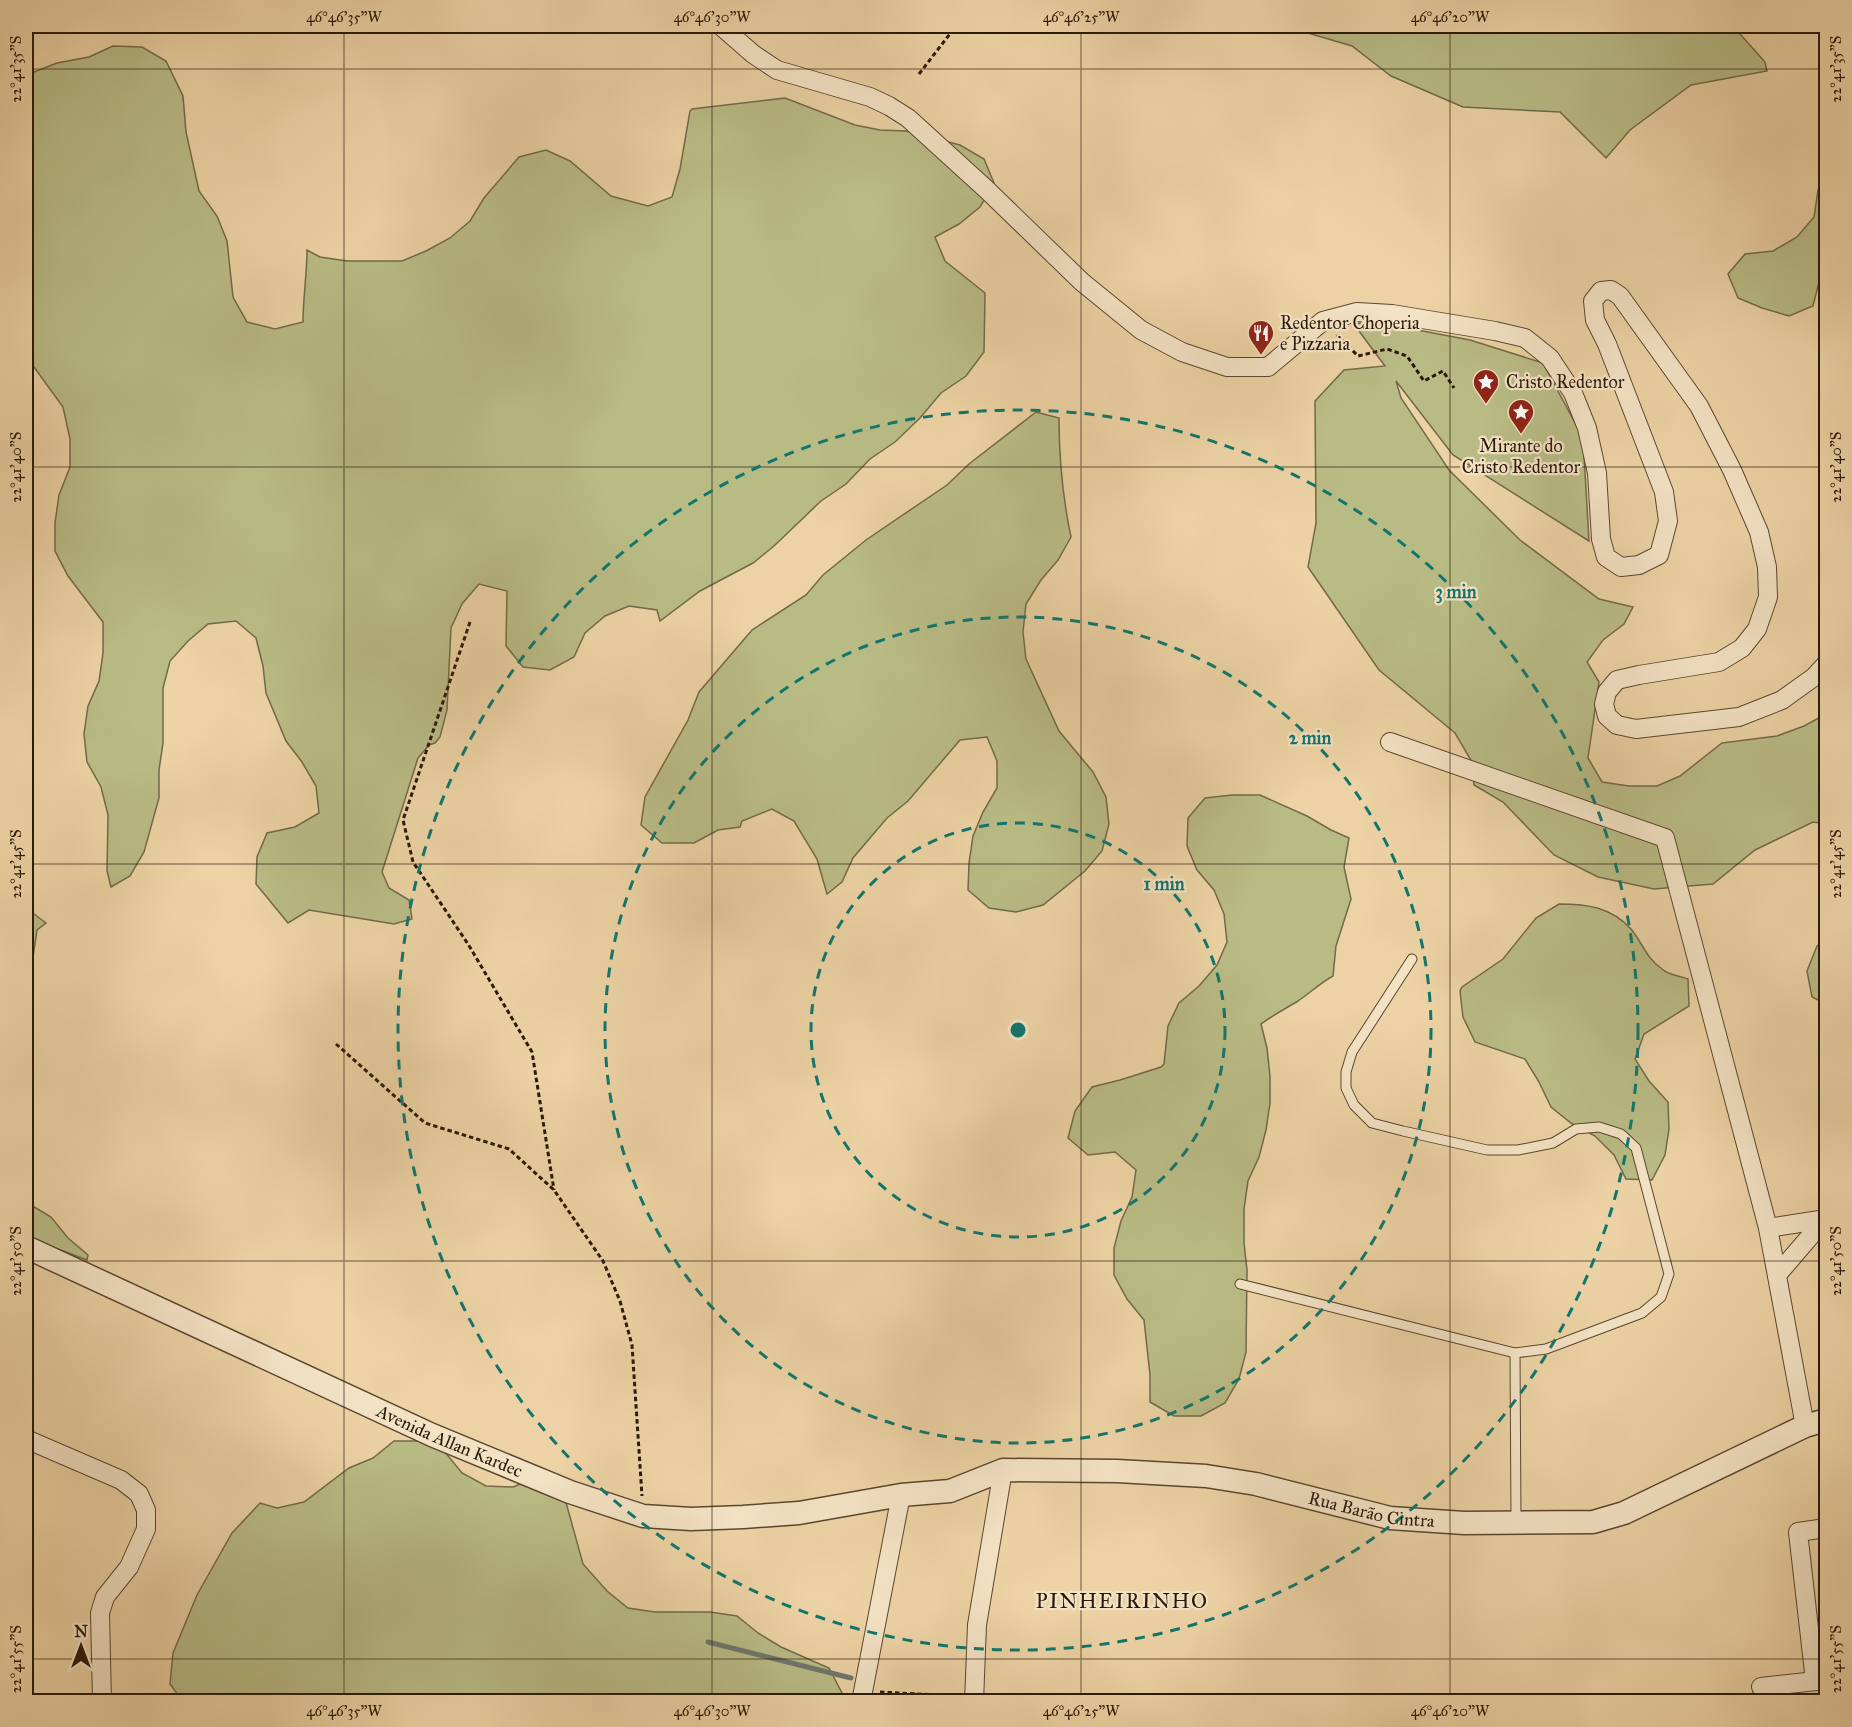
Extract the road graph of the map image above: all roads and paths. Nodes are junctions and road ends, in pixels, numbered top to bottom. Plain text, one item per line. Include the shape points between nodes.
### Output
1 (721, 26) edge
2 (957, 26) edge
3 (920, 74) dead end
4 (1323, 321) junction
5 (1454, 388) dead end
6 (470, 622) dead end
7 (1827, 664) edge
8 (1390, 742) dead end
9 (1412, 958) dead end
10 (336, 1044) dead end
11 (554, 1190) junction
12 (1826, 1219) edge
13 (1768, 1228) junction
14 (26, 1247) edge
15 (1777, 1275) junction
16 (1240, 1284) dead end
17 (1515, 1353) junction
18 (1816, 1423) edge
19 (26, 1439) edge
20 (1003, 1470) junction
21 (901, 1495) junction
22 (643, 1516) junction
23 (1516, 1523) junction
24 (1827, 1528) edge
25 (1821, 1681) edge
26 (1761, 1687) dead end
27 (862, 1696) edge
28 (974, 1699) edge
29 (102, 1701) edge

1 - 4 street via 777,70 870,97 908,118 1082,282 1141,330 1182,352 1227,367 1268,367
2 - 3 path
4 - 5 path via 1358,356 1387,349 1407,356 1424,381 1443,370
4 - 7 street via 1357,312 1392,314 1525,338 1550,358 1573,393 1587,428 1597,473 1605,557 1622,567 1639,565 1659,555 1668,521 1658,474 1595,320 1593,301 1601,291 1611,290 1620,296 1699,406 1732,470 1759,532 1767,567 1768,597 1757,629 1742,648 1719,662 1617,680 1607,692 1607,716 1617,725 1635,729 1738,717 1782,700
6 - 11 path via 403,820 413,862 468,944 532,1052
8 - 13 street via 1665,838
9 - 17 lane via 1352,1052 1346,1088 1354,1105 1372,1122 1487,1150 1518,1150 1553,1143 1576,1128 1599,1126 1621,1134 1636,1148 1669,1274 1661,1297 1642,1312 1546,1349
10 - 11 path via 425,1122 509,1149
11 - 22 path via 603,1261 620,1301 632,1345
12 - 13 street
12 - 15 street
13 - 15 street
14 - 22 street, Avenida Allan Kardec via 432,1435 570,1492
15 - 18 street
16 - 17 lane
17 - 23 lane
18 - 23 street, Rua Barão Cintra via 1624,1513 1593,1522
19 - 29 street via 121,1480 139,1494 146,1510 146,1529 129,1568 105,1597 100,1613
20 - 21 street, Rua Barão Cintra via 950,1491
20 - 23 street, Rua Barão Cintra via 1206,1476 1256,1484 1390,1518
20 - 28 street via 977,1625
21 - 22 street, Avenida Allan Kardec via 788,1514 691,1519
21 - 27 street
24 - 25 street via 1798,1532
25 - 26 street
27 - 28 path

